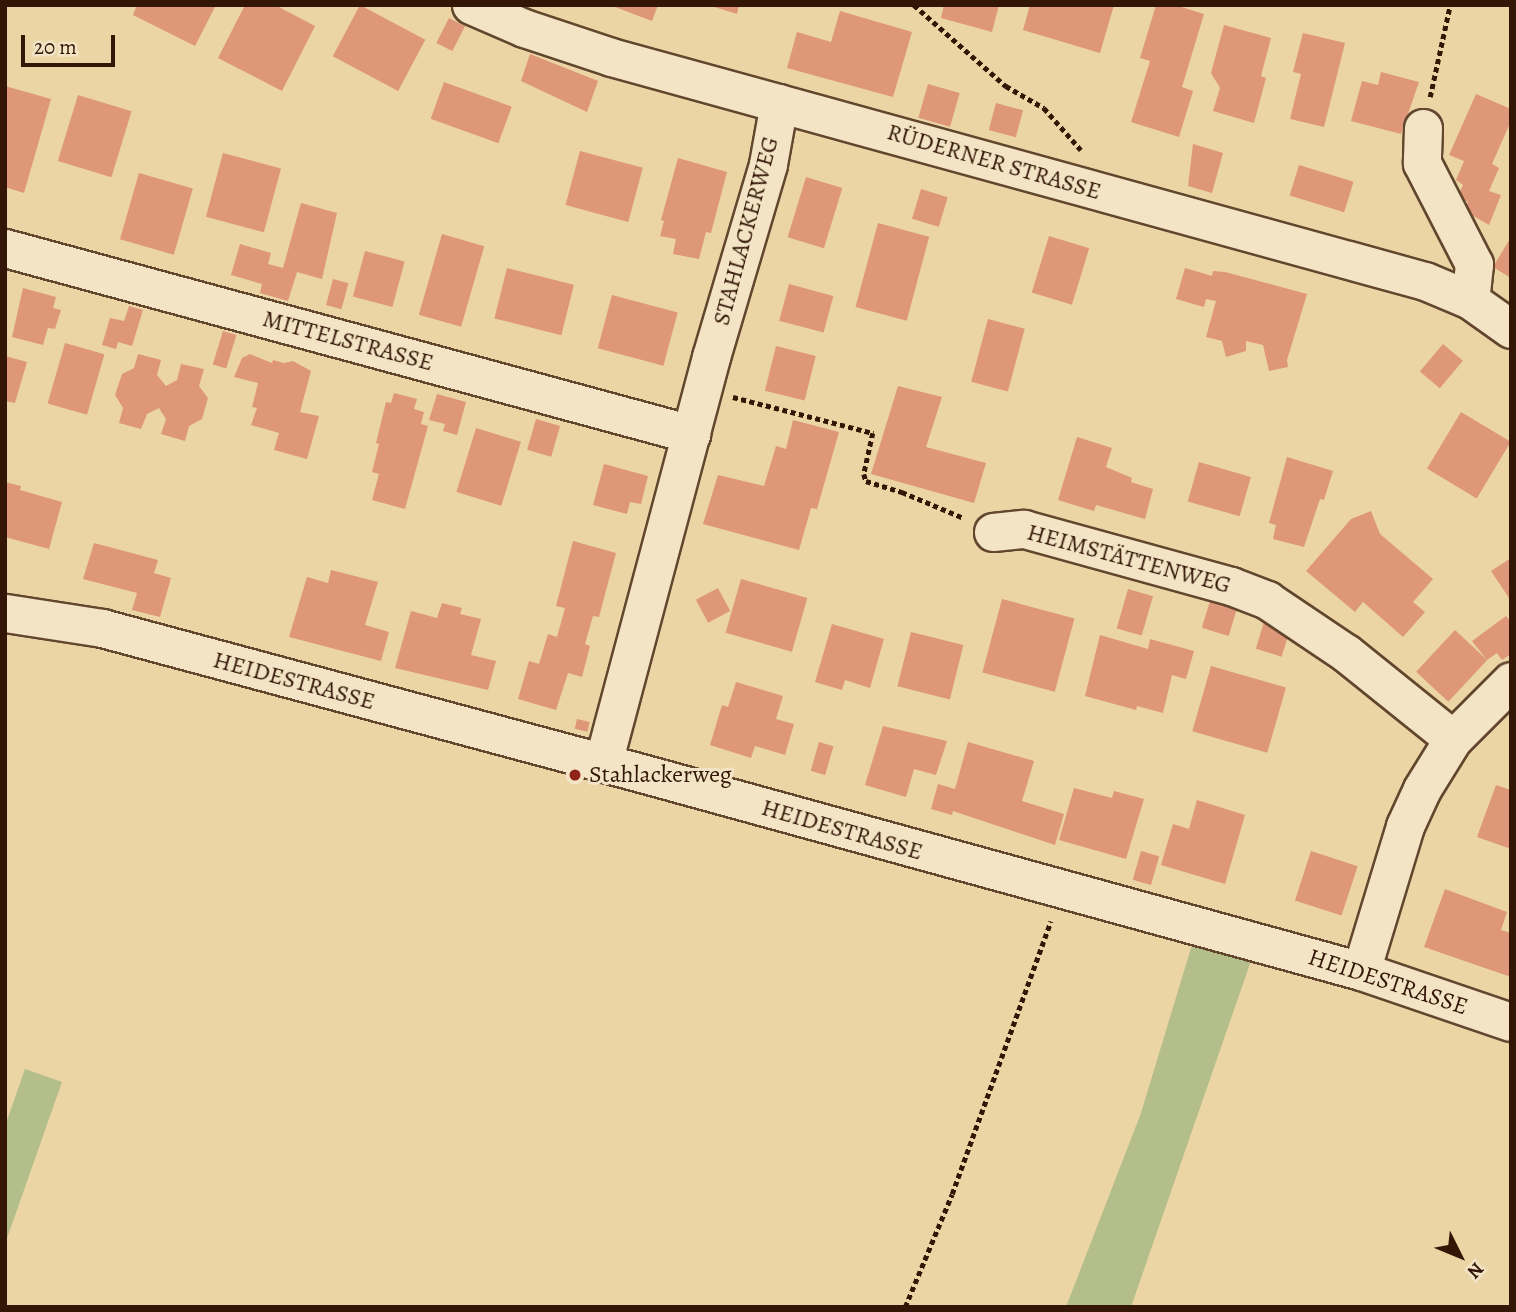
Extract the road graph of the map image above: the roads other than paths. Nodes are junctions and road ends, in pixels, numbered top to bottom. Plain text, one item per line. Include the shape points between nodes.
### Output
1 (471, 5) edge
2 (779, 103) junction
3 (1423, 128) road end
4 (5, 248) edge
5 (1470, 300) junction
6 (1511, 329) edge
7 (691, 434) junction
8 (993, 532) road end
9 (5, 614) edge
10 (1511, 681) edge
11 (1453, 739) junction
12 (603, 763) junction
13 (1361, 971) junction
14 (1511, 1022) edge

1 - 2 street, RÜDERNER STRASSE via 598,53
2 - 5 street, RÜDERNER STRASSE via 1399,273
2 - 7 street, STAHLACKERWEG via 768,164
3 - 5 street via 1421,152 1426,172 1474,264
4 - 7 street, MITTELSTRASSE
5 - 6 street, RÜDERNER STRASSE
7 - 12 street, STAHLACKERWEG
8 - 11 street, HEIMSTÄTTENWEG via 1024,529 1267,600 1346,653
9 - 12 street, HEIDESTRASSE via 102,628
10 - 11 street
11 - 13 street via 1405,826
12 - 13 street, HEIDESTRASSE
13 - 14 street, HEIDESTRASSE

